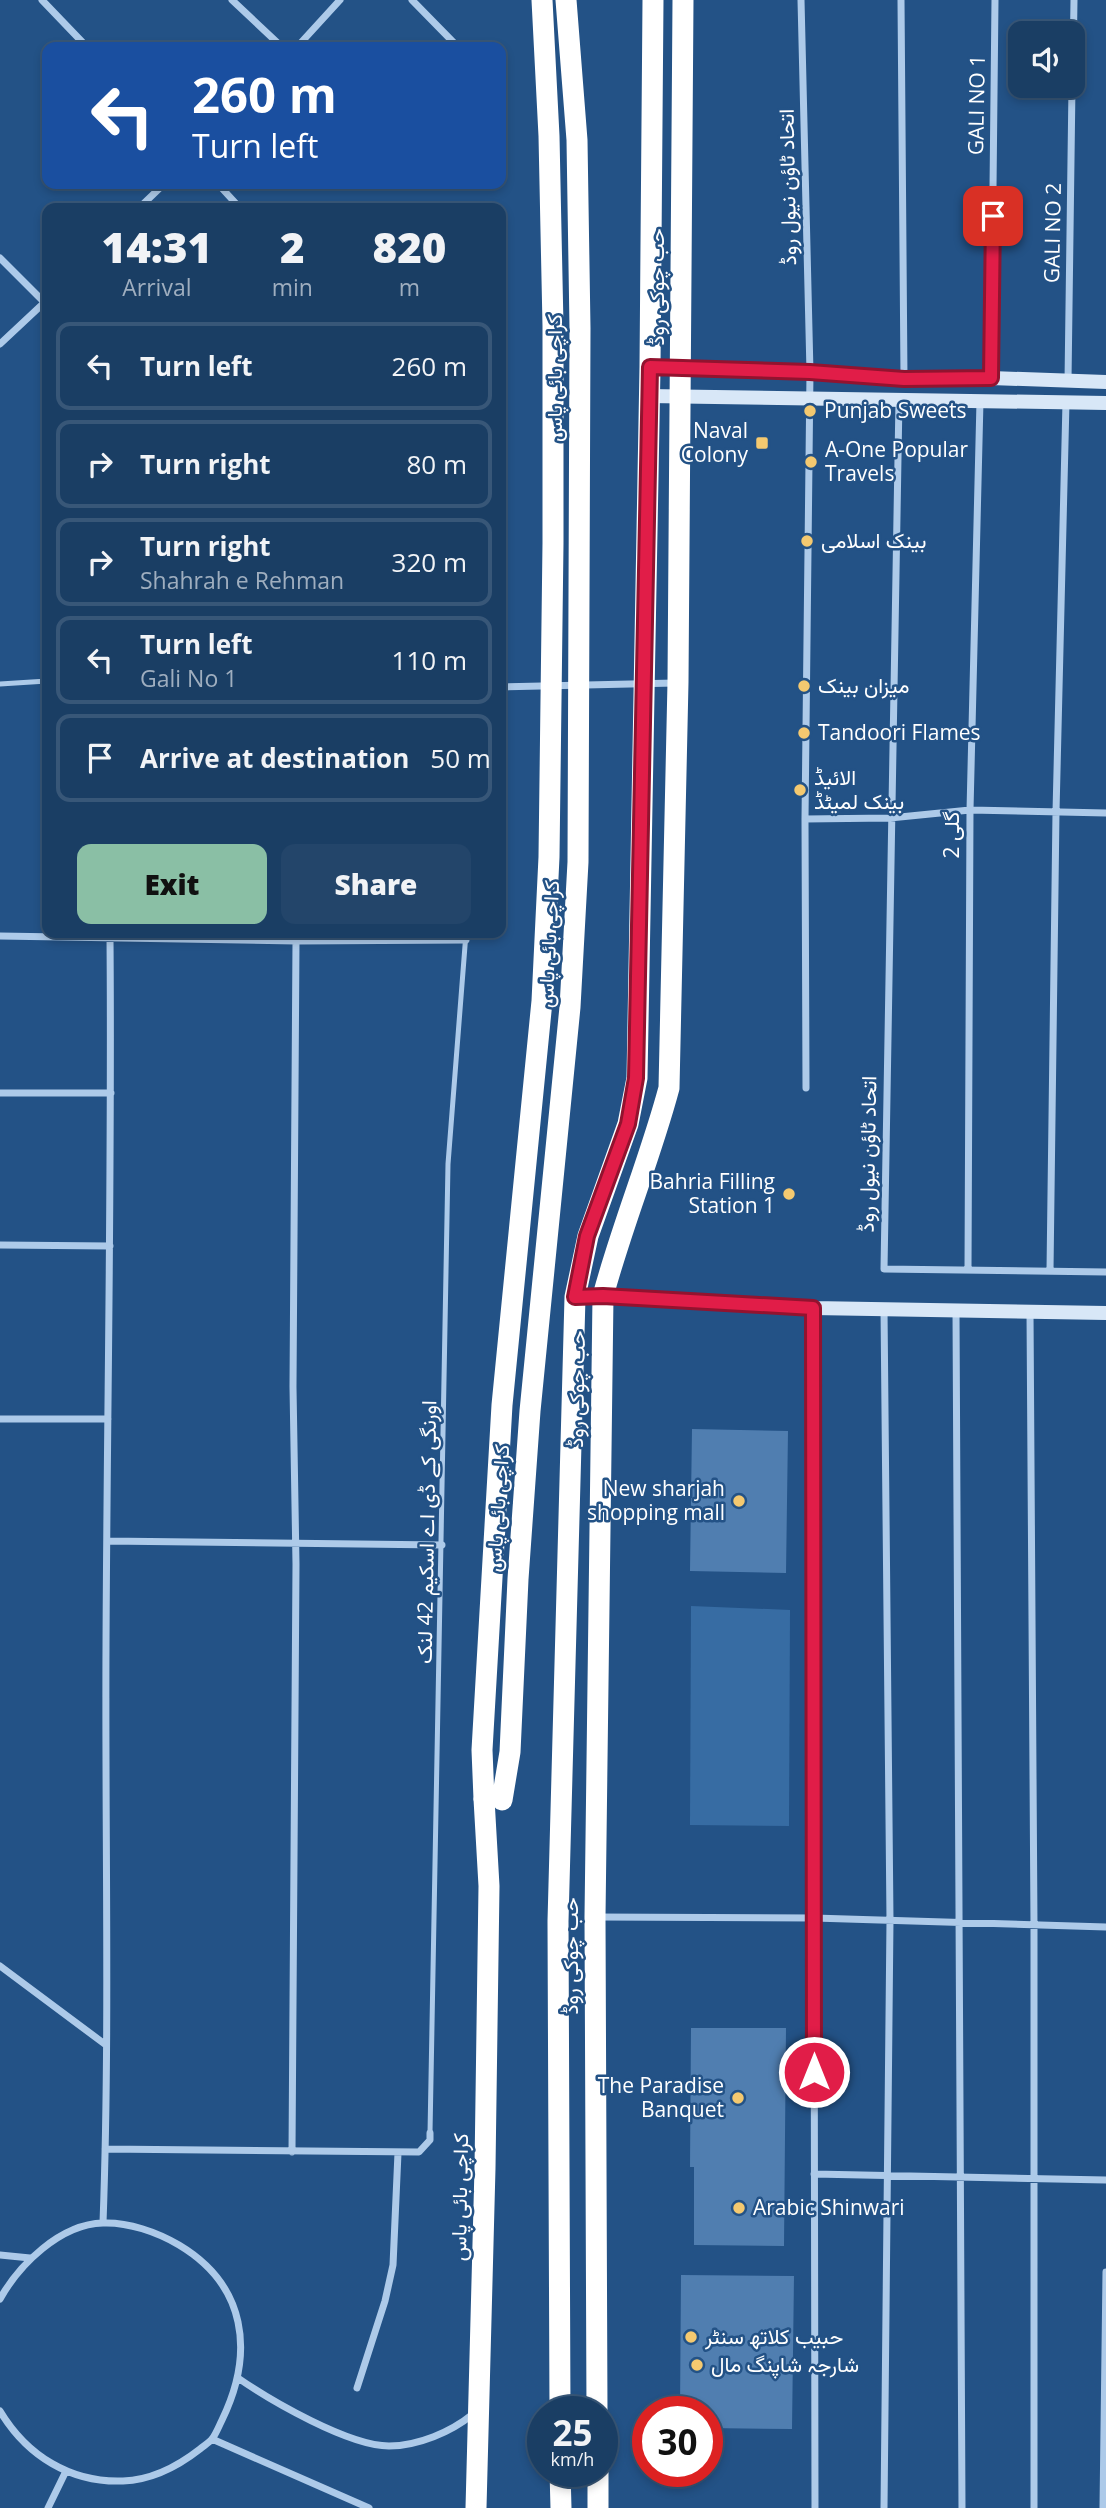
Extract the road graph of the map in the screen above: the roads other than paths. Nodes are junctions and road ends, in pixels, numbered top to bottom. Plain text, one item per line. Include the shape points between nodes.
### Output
1 (42, 0) edge
2 (232, 0) edge
3 (340, 0) edge
4 (412, 0) edge
5 (542, 0) edge
6 (566, 0) edge
7 (653, 0) edge
8 (683, 0) edge
9 (802, 0) edge
10 (901, 0) edge
11 (995, 0) edge
12 (1074, 0) edge
13 (1074, 21) edge
14 (83, 42) edge
15 (277, 42) edge
16 (302, 42) edge
17 (453, 42) edge
18 (1072, 98) edge
19 (159, 189) edge
20 (223, 189) edge
21 (144, 203) edge
22 (235, 203) edge
23 (0, 258) edge
24 (42, 299) edge
25 (42, 307) edge
26 (0, 344) edge
27 (650, 367) junction
28 (681, 368) junction
29 (810, 372) junction
30 (991, 378) junction
31 (904, 379) junction
32 (1068, 381) junction
33 (1106, 382) edge
34 (649, 396) junction
35 (680, 398) junction
36 (810, 400) junction
37 (899, 400) junction
38 (980, 400) junction
39 (1066, 401) junction
40 (1106, 403) edge
41 (42, 681) edge
42 (678, 682) junction
43 (0, 684) edge
44 (643, 684) junction
45 (506, 687) edge
46 (970, 810) junction
47 (1056, 812) junction
48 (1106, 813) edge
49 (890, 818) junction
50 (805, 819) junction
51 (0, 936) edge
52 (42, 936) edge
53 (110, 938) edge
54 (156, 938) edge
55 (398, 938) edge
56 (466, 938) edge
57 (296, 941) junction
58 (806, 1088) dead end
59 (0, 1093) edge
60 (111, 1093) junction
61 (0, 1245) edge
62 (110, 1246) junction
63 (968, 1270) junction
64 (1050, 1271) junction
65 (1106, 1272) edge
66 (603, 1296) junction
67 (575, 1297) junction
68 (813, 1308) junction
69 (884, 1309) junction
70 (956, 1310) junction
71 (1030, 1311) junction
72 (1106, 1312) edge
73 (0, 1419) edge
74 (108, 1419) junction
75 (107, 1541) junction
76 (296, 1543) junction
77 (442, 1545) junction
78 (493, 1799) junction
79 (595, 1917) junction
80 (814, 1918) junction
81 (890, 1920) junction
82 (959, 1922) junction
83 (1034, 1925) junction
84 (1106, 1927) edge
85 (0, 1966) edge
86 (106, 2045) junction
87 (430, 2133) joint
88 (105, 2149) junction
89 (292, 2152) junction
90 (398, 2153) junction
91 (814, 2174) junction
92 (888, 2175) junction
93 (960, 2176) junction
94 (1034, 2178) junction
95 (1106, 2180) edge
96 (103, 2223) junction
97 (0, 2255) edge
98 (30, 2258) junction
99 (1106, 2272) edge
100 (0, 2300) edge
101 (238, 2378) junction
102 (357, 2388) dead end
103 (1105, 2389) edge
104 (560, 2396) edge
105 (597, 2396) edge
106 (479, 2409) junction
107 (0, 2411) edge
108 (212, 2439) junction
109 (66, 2472) junction
110 (561, 2487) edge
111 (598, 2487) edge
112 (48, 2508) edge
113 (369, 2508) edge
114 (476, 2508) edge
115 (561, 2508) edge
116 (598, 2508) edge
117 (815, 2508) edge
118 (884, 2508) edge
119 (961, 2508) edge
120 (1034, 2508) edge
121 (1103, 2508) edge

1 - 14 street
2 - 15 street
3 - 16 street
4 - 17 street
5 - 78 highway, کراچی بائی پاس, bridge via 553,326 549,857 542,1000 502,1405 482,1750
6 - 78 highway, کراچی بائی پاس, bridge via 578,140 578,862 570,1007 530,1412 510,1752
7 - 27 highway
8 - 28 highway, حب چوکی روڈ
9 - 29 street, اتحاد ٹاؤن نیول روڈ
10 - 31 street
11 - 30 street, GALI NO 1
12 - 13 street
18 - 32 street, GALI NO 2
19 - 21 street
20 - 22 street
23 - 24 street
25 - 26 street
27 - 28 main road
27 - 34 highway
28 - 29 main road
28 - 35 highway, حب چوکی روڈ
29 - 31 main road
29 - 36 street, اتحاد ٹاؤن نیول روڈ
30 - 31 main road
30 - 32 main road
32 - 33 main road
34 - 35 main road
34 - 44 highway
35 - 36 main road
35 - 42 highway, حب چوکی روڈ
36 - 37 main road
36 - 50 street, اتحاد ٹاؤن نیول روڈ
37 - 38 main road
37 - 49 street
38 - 39 main road
38 - 46 street, گلی 2
39 - 40 main road
39 - 47 street
41 - 43 lane
42 - 44 street
42 - 66 highway, حب چوکی روڈ via 669,1088
44 - 45 street
44 - 67 highway via 636,1078 628,1124 587,1236
46 - 47 street
46 - 49 street
46 - 63 street, گلی 2
47 - 48 street
47 - 64 street
49 - 50 street
49 - 63 street, اتحاد ٹاؤن نیول روڈ via 884,1269
50 - 58 street, اتحاد ٹاؤن نیول روڈ
51 - 52 street
53 - 60 street
54 - 57 street
55 - 57 street
56 - 77 lane, اورنگی کے ڈی اے اسکیم 42 لنک via 448,1164
57 - 76 street
59 - 60 street
60 - 62 street
61 - 62 street
62 - 74 street
63 - 64 street, اتحاد ٹاؤن نیول روڈ
64 - 65 street, اتحاد ٹاؤن نیول روڈ
66 - 67 main road
66 - 68 main road
66 - 79 highway, حب چوکی روڈ
67 - 104 highway via 558,1921
68 - 69 main road
68 - 80 street
69 - 70 main road
69 - 81 street
70 - 71 main road
70 - 82 street
71 - 72 main road
71 - 83 street
73 - 74 street
74 - 75 street
75 - 76 street
75 - 86 street
76 - 77 street
76 - 89 street
77 - 87 lane, اورنگی کے ڈی اے اسکیم 42 لنک
78 - 106 highway, کراچی بائی پاس
79 - 80 street
79 - 105 highway, حب چوکی روڈ
80 - 81 street
80 - 91 street
81 - 82 street
81 - 92 street
82 - 83 street
82 - 93 street
83 - 84 street
83 - 94 street
85 - 86 street
86 - 88 street
87 - 90 street via 430,2140 419,2152
88 - 89 street
88 - 96 street
89 - 90 street
90 - 102 street via 393,2265
91 - 92 street
91 - 117 street
92 - 93 street
92 - 118 street
93 - 94 street
93 - 119 street
94 - 95 street
94 - 120 street
96 - 98 street via 64,2236
96 - 101 street via 160,2235 189,2251 218,2277 237,2314
97 - 98 street
98 - 100 street
99 - 103 street
101 - 106 street via 293,2412 371,2444 397,2445 430,2437 461,2424
101 - 108 street
103 - 121 street
106 - 114 highway, کراچی بائی پاس
107 - 109 street via 27,2446
108 - 109 street via 189,2458 143,2479 97,2481
108 - 113 street
109 - 112 street
110 - 115 highway
111 - 116 highway

